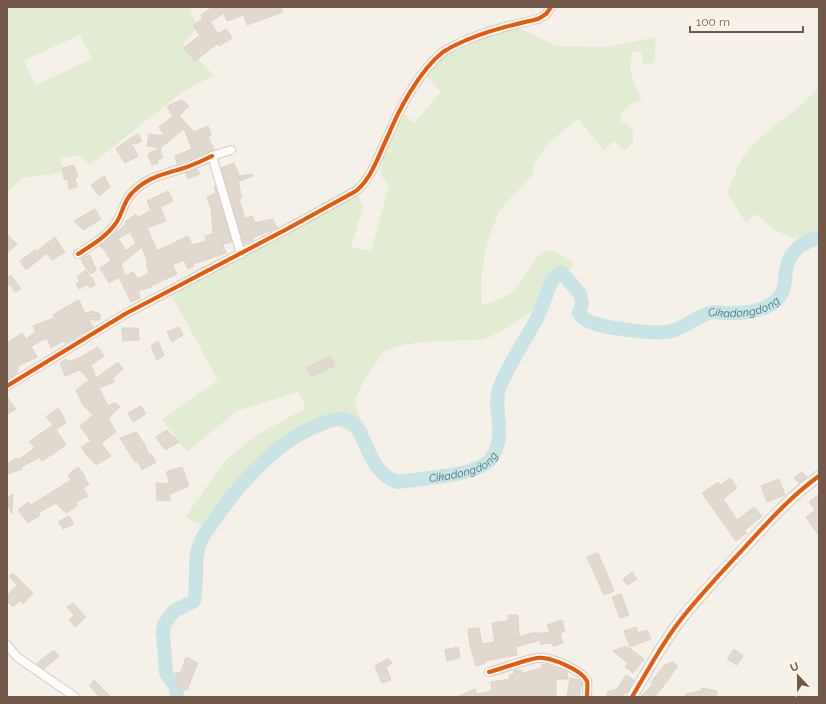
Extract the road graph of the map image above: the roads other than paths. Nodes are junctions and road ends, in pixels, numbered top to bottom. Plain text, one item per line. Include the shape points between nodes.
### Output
1 (551, 7) edge
2 (231, 150) dead end
3 (212, 156) junction
4 (78, 254) dead end
5 (241, 254) junction
6 (7, 386) edge
7 (819, 476) edge
8 (7, 645) edge
9 (489, 672) dead end
10 (75, 697) edge
11 (587, 697) edge
12 (632, 697) edge

1 - 5 street via 538,19 477,36 443,52 414,87 362,186 331,206
2 - 3 street
3 - 4 street via 187,167 160,174 142,185 130,194 117,222 99,240
3 - 5 street
5 - 6 street via 125,314
7 - 12 street via 778,512 705,590 678,623
8 - 10 street via 17,657
9 - 11 street via 539,658 554,661 585,678

